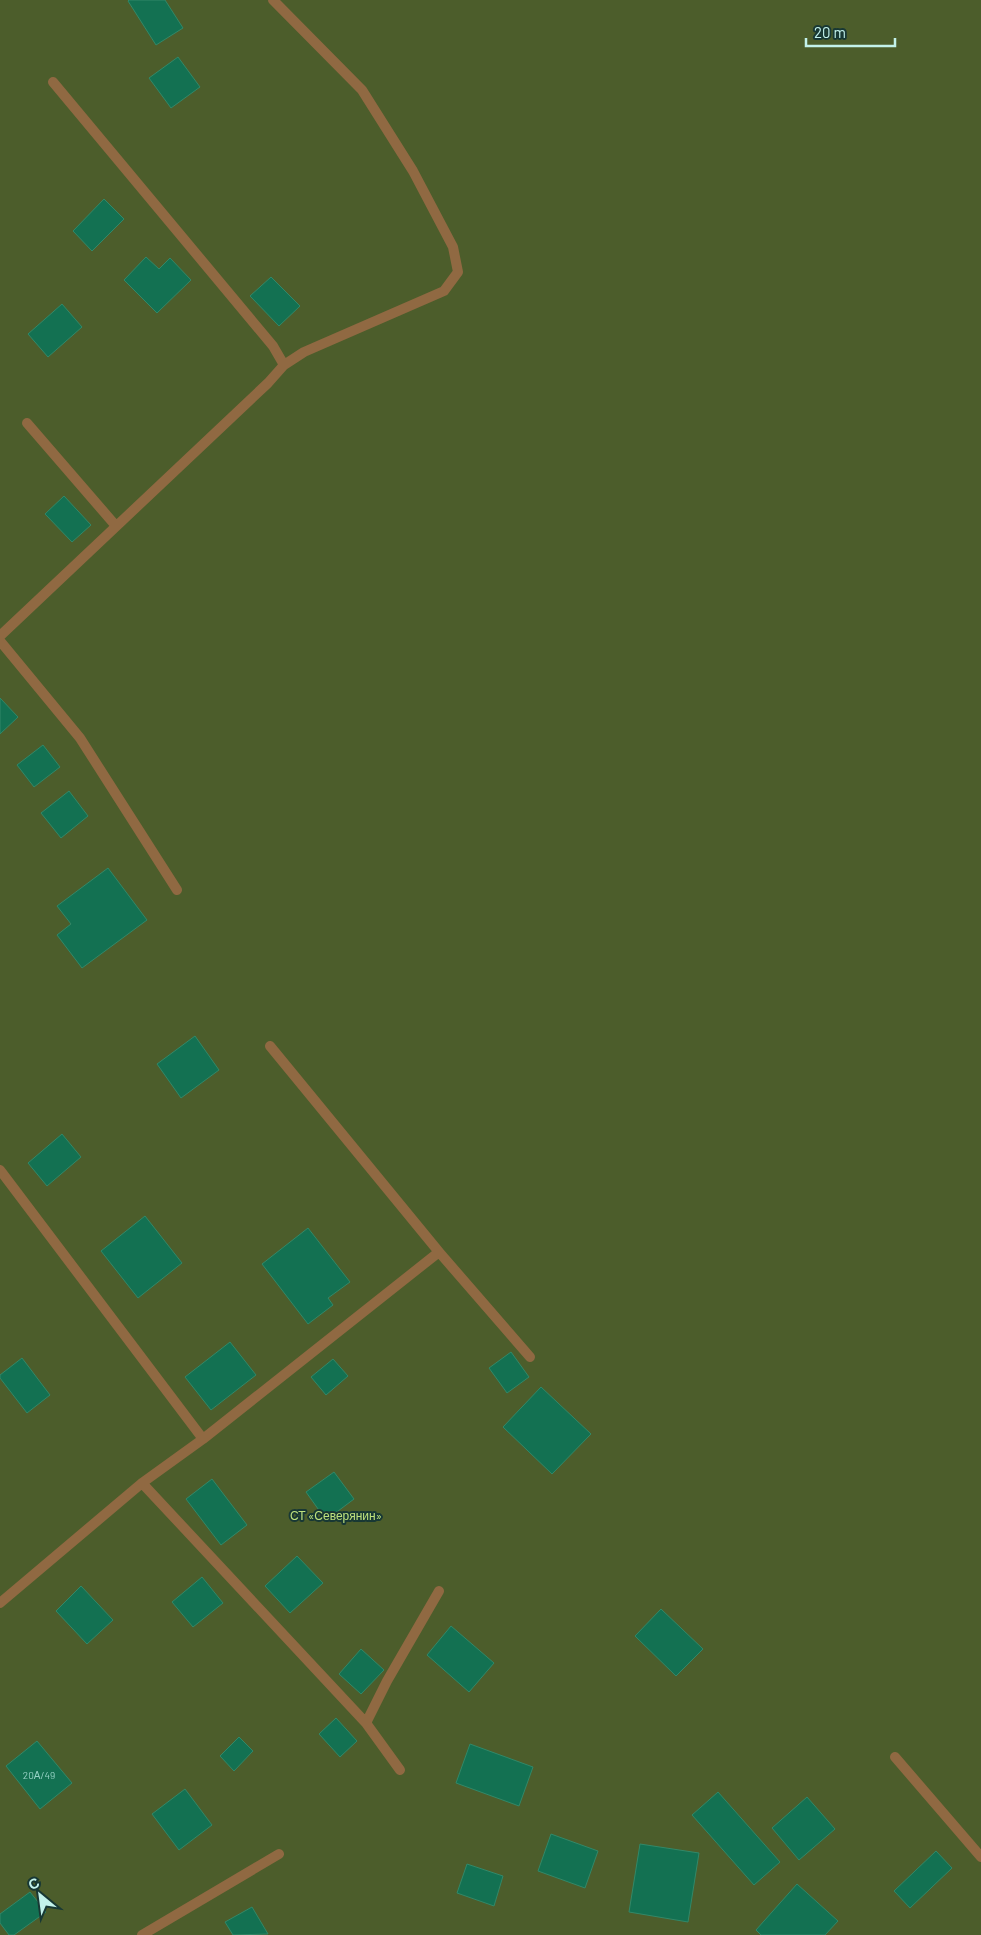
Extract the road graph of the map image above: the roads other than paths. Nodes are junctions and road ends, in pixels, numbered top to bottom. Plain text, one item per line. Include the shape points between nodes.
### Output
1 (273, 0) edge
2 (54, 82) dead end
3 (284, 365) junction
4 (28, 423) dead end
5 (116, 526) junction
6 (0, 636) edge
7 (0, 641) edge
8 (177, 890) dead end
9 (270, 1046) dead end
10 (0, 1170) edge
11 (439, 1252) junction
12 (530, 1357) dead end
13 (202, 1439) junction
14 (142, 1483) junction
15 (439, 1591) dead end
16 (0, 1603) edge
17 (366, 1723) junction
18 (895, 1757) dead end
19 (400, 1770) dead end
20 (279, 1854) dead end
21 (981, 1856) edge
22 (142, 1935) edge

1 - 3 lane via 362,90 413,171 453,247 458,272 444,291 304,352
2 - 3 lane via 273,346
3 - 5 lane
4 - 5 lane
5 - 6 lane
7 - 8 lane via 80,738
9 - 11 lane
10 - 13 lane
11 - 12 lane
11 - 13 lane
13 - 14 lane
14 - 16 lane
14 - 17 lane
15 - 17 lane
17 - 19 lane
18 - 21 lane
20 - 22 lane

